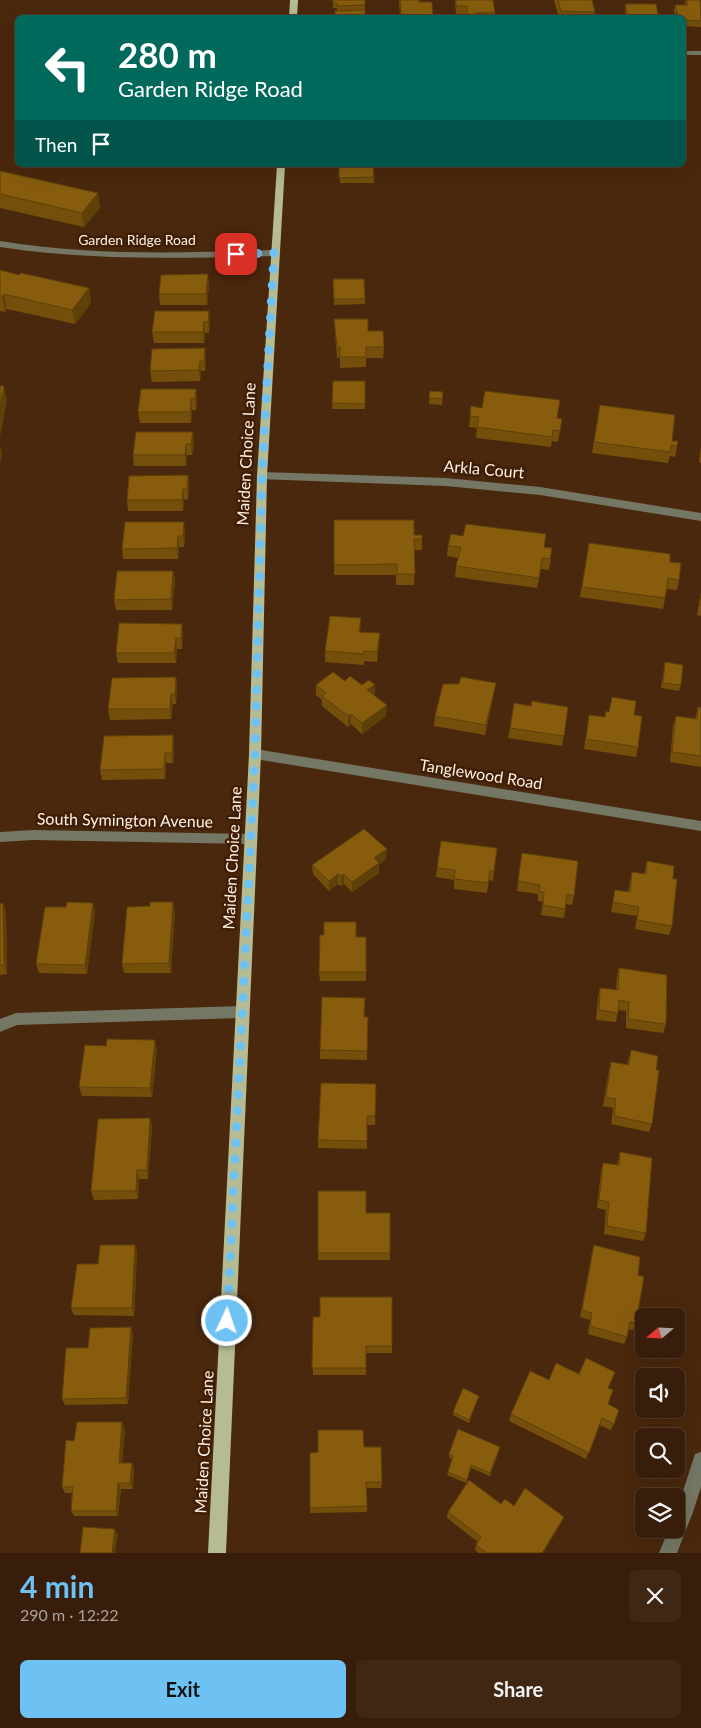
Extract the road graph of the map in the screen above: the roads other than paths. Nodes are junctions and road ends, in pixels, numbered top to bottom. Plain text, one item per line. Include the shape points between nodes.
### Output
1 (294, 0) edge
2 (293, 15) edge
3 (686, 53) edge
4 (701, 53) edge
5 (281, 167) edge
6 (0, 244) edge
7 (274, 253) junction
8 (262, 476) junction
9 (701, 517) edge
10 (255, 754) junction
11 (701, 826) edge
12 (0, 837) edge
13 (250, 839) junction
14 (242, 1012) junction
15 (0, 1026) edge
16 (701, 1460) edge
17 (217, 1553) edge
18 (668, 1553) edge

1 - 2 main road
3 - 4 street
5 - 7 main road, Maiden Choice Lane
6 - 7 street, Garden Ridge Road via 80,254
7 - 8 main road, Maiden Choice Lane
8 - 9 street, Arkla Court via 446,482 540,491
8 - 10 main road, Maiden Choice Lane
10 - 11 street, Tanglewood Road
10 - 13 main road, Maiden Choice Lane
12 - 13 street, South Symington Avenue
13 - 14 main road, Maiden Choice Lane
14 - 15 street via 16,1019
14 - 17 main road, Maiden Choice Lane
16 - 18 street

